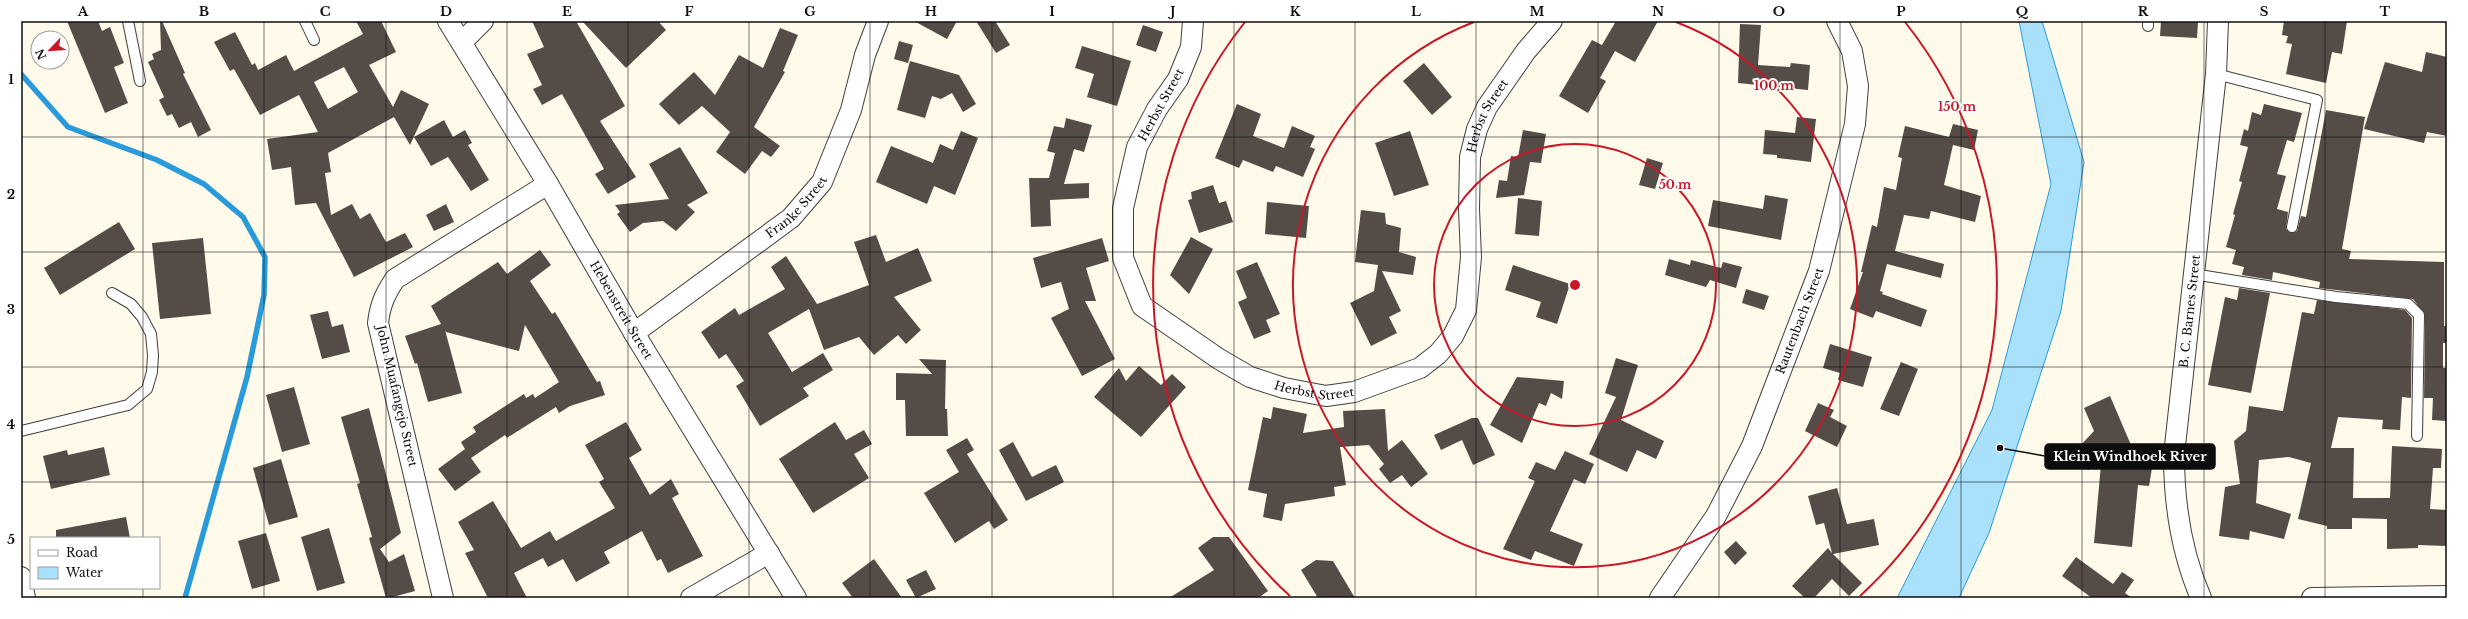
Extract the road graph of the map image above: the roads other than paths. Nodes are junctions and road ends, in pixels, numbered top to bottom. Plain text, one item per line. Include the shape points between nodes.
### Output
1 (128, 21) edge
2 (306, 21) edge
3 (448, 21) edge
4 (483, 21) edge
5 (878, 21) edge
6 (1193, 21) edge
7 (1552, 21) edge
8 (1837, 21) edge
9 (2218, 21) edge
10 (314, 40) dead end
11 (462, 42) junction
12 (2216, 74) junction
13 (140, 81) dead end
14 (548, 184) junction
15 (2292, 227) dead end
16 (2193, 274) junction
17 (112, 293) dead end
18 (634, 333) junction
19 (21, 431) edge
20 (2417, 436) dead end
21 (769, 554) junction
22 (21, 577) edge
23 (2447, 596) edge
24 (25, 598) edge
25 (443, 598) edge
26 (692, 598) edge
27 (796, 598) edge
28 (1660, 598) edge
29 (2201, 598) edge
30 (2312, 598) edge

1 - 13 lane
2 - 10 lane
3 - 11 street, Hebenstreit Street
4 - 11 street
5 - 18 street, Franke Street via 865,54 850,110 822,182 791,218
6 - 7 street, Herbst Street via 1191,47 1178,79 1137,147 1123,208 1123,258 1142,306 1219,359 1250,377 1284,388 1326,396 1354,392 1420,368 1438,354 1453,336 1466,310 1471,257 1470,157 1477,129 1487,107 1504,82
8 - 28 street, Rautenbach Street via 1852,51 1858,86 1855,124 1819,271 1752,446 1716,516
9 - 12 street, B. C. Barnes Street
11 - 14 street, Hebenstreit Street
12 - 15 lane via 2317,100
12 - 16 street, B. C. Barnes Street
14 - 18 street, Hebenstreit Street
14 - 25 street, John Muafangejo Street via 395,279 384,295 378,324
16 - 20 lane via 2336,297 2408,304 2419,315
16 - 29 street, B. C. Barnes Street via 2174,455 2174,492 2179,532
17 - 19 lane via 130,304 142,317 151,334 152,372 147,389 128,405
18 - 21 street, Hebenstreit Street
21 - 26 street
21 - 27 street, Hebenstreit Street
22 - 24 street
23 - 30 street

